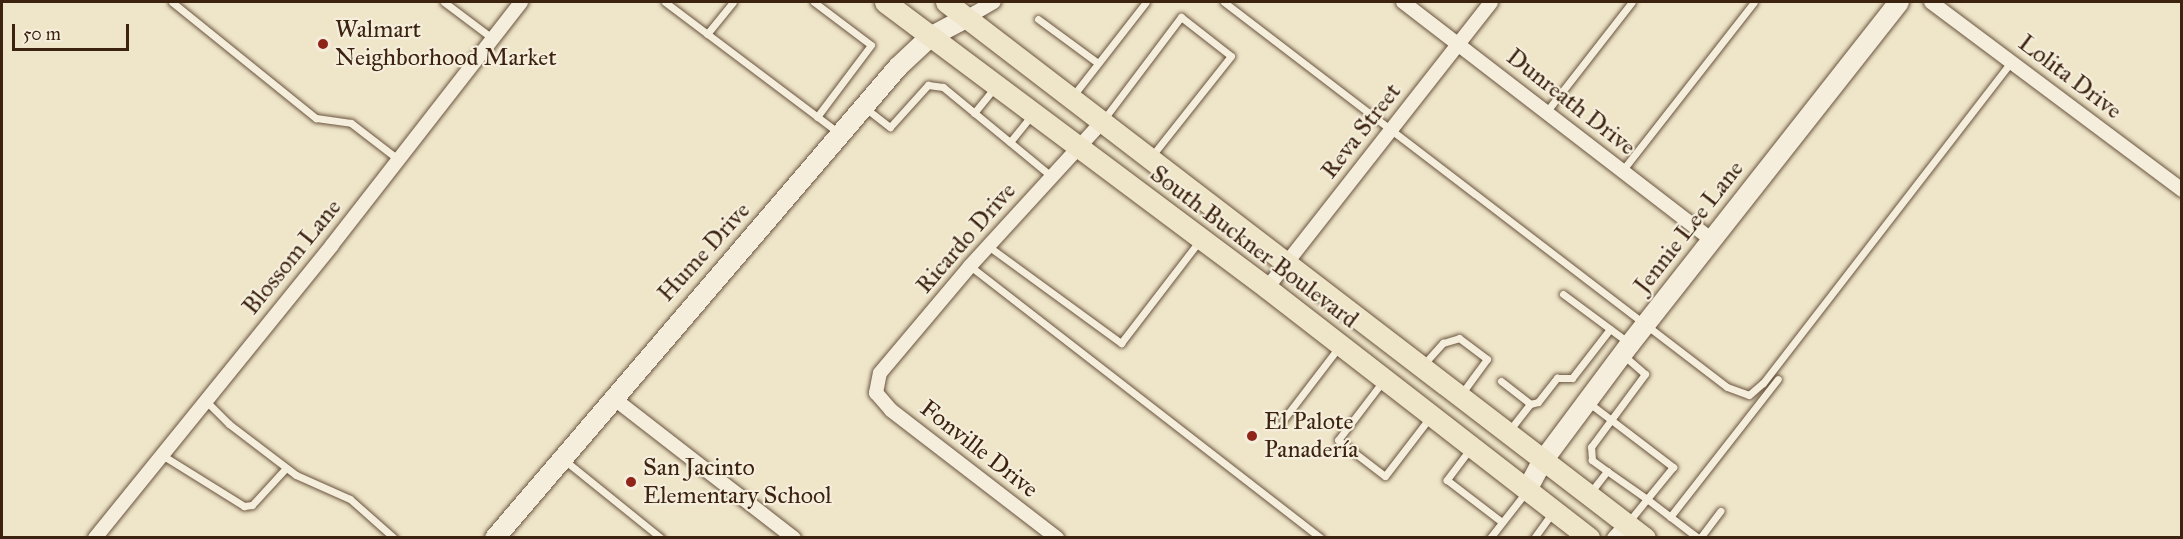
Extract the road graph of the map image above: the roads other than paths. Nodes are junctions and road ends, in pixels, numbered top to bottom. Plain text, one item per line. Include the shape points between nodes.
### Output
1 (172, 2) edge
2 (444, 2) edge
3 (521, 2) edge
4 (665, 2) edge
5 (733, 2) edge
6 (814, 2) edge
7 (885, 2) edge
8 (946, 2) edge
9 (994, 2) edge
10 (1146, 2) edge
11 (1224, 2) edge
12 (1403, 2) edge
13 (1491, 2) edge
14 (1632, 2) edge
15 (1754, 2) edge
16 (1899, 2) edge
17 (1931, 2) edge
18 (966, 18) junction
19 (1038, 19) dead end
20 (707, 34) junction
21 (930, 37) junction
22 (492, 38) junction
23 (1459, 43) junction
24 (2012, 61) junction
25 (1098, 63) junction
26 (997, 85) junction
27 (1071, 97) junction
28 (864, 107) junction
29 (1547, 111) junction
30 (974, 113) junction
31 (1034, 113) junction
32 (817, 117) junction
33 (1102, 121) junction
34 (1390, 130) junction
35 (841, 135) junction
36 (1010, 142) junction
37 (1079, 146) junction
38 (1150, 158) junction
39 (399, 160) junction
40 (1622, 171) junction
41 (1051, 176) junction
42 (2181, 190) edge
43 (1201, 238) junction
44 (1711, 239) junction
45 (988, 246) junction
46 (1287, 262) junction
47 (970, 266) junction
48 (1267, 288) junction
49 (1563, 294) dead end
50 (1645, 325) junction
51 (1610, 328) junction
52 (1340, 345) junction
53 (1626, 350) junction
54 (1420, 368) junction
55 (1384, 379) junction
56 (1778, 379) dead end
57 (1501, 381) dead end
58 (876, 393) joint
59 (612, 397) junction
60 (1459, 398) junction
61 (205, 400) junction
62 (1587, 402) junction
63 (1530, 404) junction
64 (1431, 416) junction
65 (1282, 420) dead end
66 (1610, 420) junction
67 (1506, 435) junction
68 (1472, 447) junction
69 (160, 454) junction
70 (561, 457) junction
71 (1542, 462) junction
72 (286, 468) junction
73 (1607, 471) junction
74 (1527, 490) junction
75 (1589, 495) junction
76 (1647, 500) junction
77 (1554, 511) junction
78 (1720, 511) dead end
79 (1670, 517) junction
80 (1502, 522) junction
81 (1621, 530) edge
82 (94, 537) edge
83 (394, 537) edge
84 (495, 537) edge
85 (661, 537) edge
86 (794, 537) edge
87 (1057, 537) edge
88 (1321, 537) edge
89 (1490, 537) edge
90 (1534, 537) edge
91 (1589, 537) edge
92 (1645, 537) edge
93 (1699, 537) edge

1 - 39 lane via 316,118 351,123
2 - 22 lane
3 - 22 street, Blossom Lane
4 - 20 lane
5 - 20 lane
6 - 32 lane via 871,45
7 - 21 main road, South Buckner Boulevard
8 - 18 main road, South Buckner Boulevard
9 - 18 street
10 - 25 lane
11 - 34 lane
12 - 23 street, Dunreath Drive
13 - 23 street, Reva Street
14 - 29 lane
15 - 40 lane
16 - 44 street, Jennie Lee Lane
17 - 24 street, Lolita Drive
18 - 21 street, Hume Drive
18 - 27 main road, South Buckner Boulevard
19 - 25 lane
20 - 32 lane
21 - 26 main road, South Buckner Boulevard
21 - 28 street, Hume Drive
22 - 39 street, Blossom Lane
23 - 29 street, Dunreath Drive
23 - 34 street, Reva Street
24 - 42 street, Lolita Drive
24 - 50 lane via 1763,383 1749,395 1727,387
25 - 27 lane
26 - 30 lane
26 - 31 main road, South Buckner Boulevard
27 - 33 main road, South Buckner Boulevard
28 - 30 lane via 890,127 928,85 943,87
28 - 35 street, Hume Drive
29 - 40 street, Dunreath Drive
30 - 36 lane
31 - 36 lane
31 - 37 main road, South Buckner Boulevard
32 - 35 lane
33 - 37 street, Ricardo Drive
33 - 38 main road, South Buckner Boulevard
33 - 38 lane via 1181,17 1231,56
34 - 46 street, Reva Street
34 - 50 lane
35 - 59 street, Hume Drive
36 - 41 lane
37 - 41 street, Ricardo Drive
37 - 43 main road, South Buckner Boulevard
38 - 46 main road, South Buckner Boulevard
39 - 61 street, Blossom Lane
40 - 44 street, Dunreath Drive
41 - 45 street, Ricardo Drive
43 - 45 lane via 1121,343
43 - 48 main road, South Buckner Boulevard
44 - 50 street, Jennie Lee Lane
45 - 47 street, Ricardo Drive
46 - 48 street, Reva Street
46 - 54 main road, South Buckner Boulevard
47 - 58 street, Ricardo Drive via 880,373
47 - 88 lane
48 - 52 main road, South Buckner Boulevard
49 - 51 lane
50 - 53 street, Jennie Lee Lane
51 - 53 lane
51 - 63 lane via 1572,378 1557,378 1538,402
52 - 55 main road, South Buckner Boulevard
52 - 65 lane
53 - 62 street, Jennie Lee Lane
53 - 66 lane via 1645,374
54 - 60 main road, South Buckner Boulevard
54 - 60 lane via 1443,343 1459,338 1487,359
55 - 64 main road, South Buckner Boulevard
55 - 64 lane via 1338,440 1385,476
56 - 79 lane
57 - 63 lane
58 - 87 street, Fonville Drive via 891,410
59 - 70 street, Hume Drive
59 - 86 street
60 - 67 main road, South Buckner Boulevard
61 - 69 street, Blossom Lane
61 - 72 lane
62 - 66 lane
62 - 71 street, Jennie Lee Lane
63 - 67 lane
64 - 68 main road, South Buckner Boulevard
66 - 73 lane via 1591,447 1592,460
66 - 76 lane via 1673,467
67 - 71 main road, South Buckner Boulevard
68 - 74 main road, South Buckner Boulevard
68 - 80 lane via 1447,480
69 - 72 lane via 244,506 252,505
69 - 82 street, Blossom Lane
70 - 84 street, Hume Drive
70 - 85 lane
71 - 74 street, Jennie Lee Lane
71 - 75 main road, South Buckner Boulevard
72 - 83 lane via 323,490 350,499
73 - 75 lane
73 - 76 lane
74 - 77 main road, South Buckner Boulevard
74 - 80 lane
75 - 81 main road, South Buckner Boulevard
76 - 79 lane
76 - 81 lane
77 - 90 lane
77 - 91 main road, South Buckner Boulevard
78 - 93 lane
79 - 93 lane
80 - 89 lane
81 - 92 main road, South Buckner Boulevard

